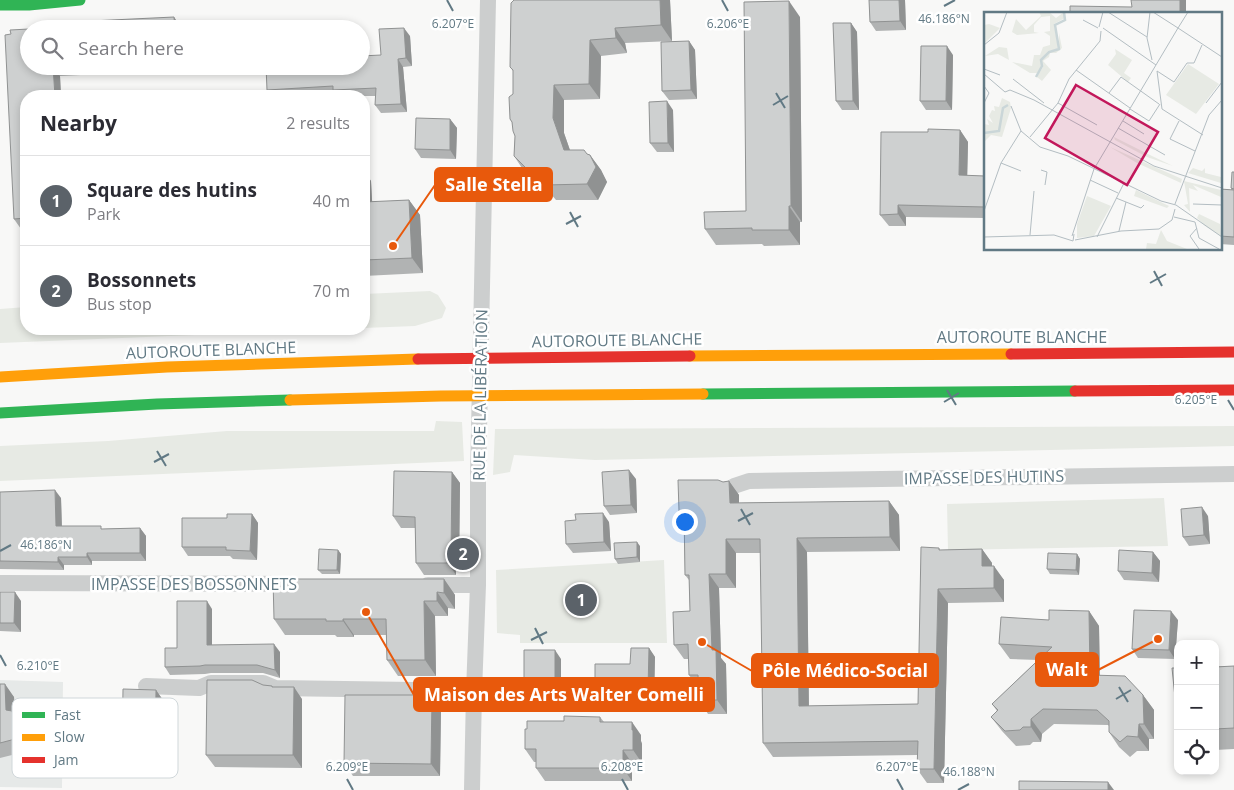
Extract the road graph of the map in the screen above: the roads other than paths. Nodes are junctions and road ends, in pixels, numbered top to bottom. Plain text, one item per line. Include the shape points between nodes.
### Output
1 (80, 0) edge
2 (488, 0) edge
3 (52, 1) edge
4 (0, 5) edge
5 (1234, 352) edge
6 (0, 377) edge
7 (1234, 390) edge
8 (0, 413) edge
9 (1234, 474) edge
10 (734, 486) dead end
11 (0, 583) edge
12 (307, 584) edge
13 (414, 585) edge
14 (478, 585) junction
15 (146, 686) dead end
16 (474, 692) junction
17 (472, 790) edge

1 - 3 main road
2 - 14 street, RUE DE LA LIBÉRATION
3 - 4 main road
5 - 6 main road, AUTOROUTE BLANCHE via 376,360
7 - 8 main road via 441,396 157,404
9 - 10 street, IMPASSE DES HUTINS via 749,481
11 - 12 street, IMPASSE DES BOSSONNETS
13 - 14 street
14 - 16 street, RUE DE LA LIBÉRATION
15 - 16 street via 199,688 211,683 263,684 275,688
16 - 17 street, RUE DE LA LIBÉRATION

